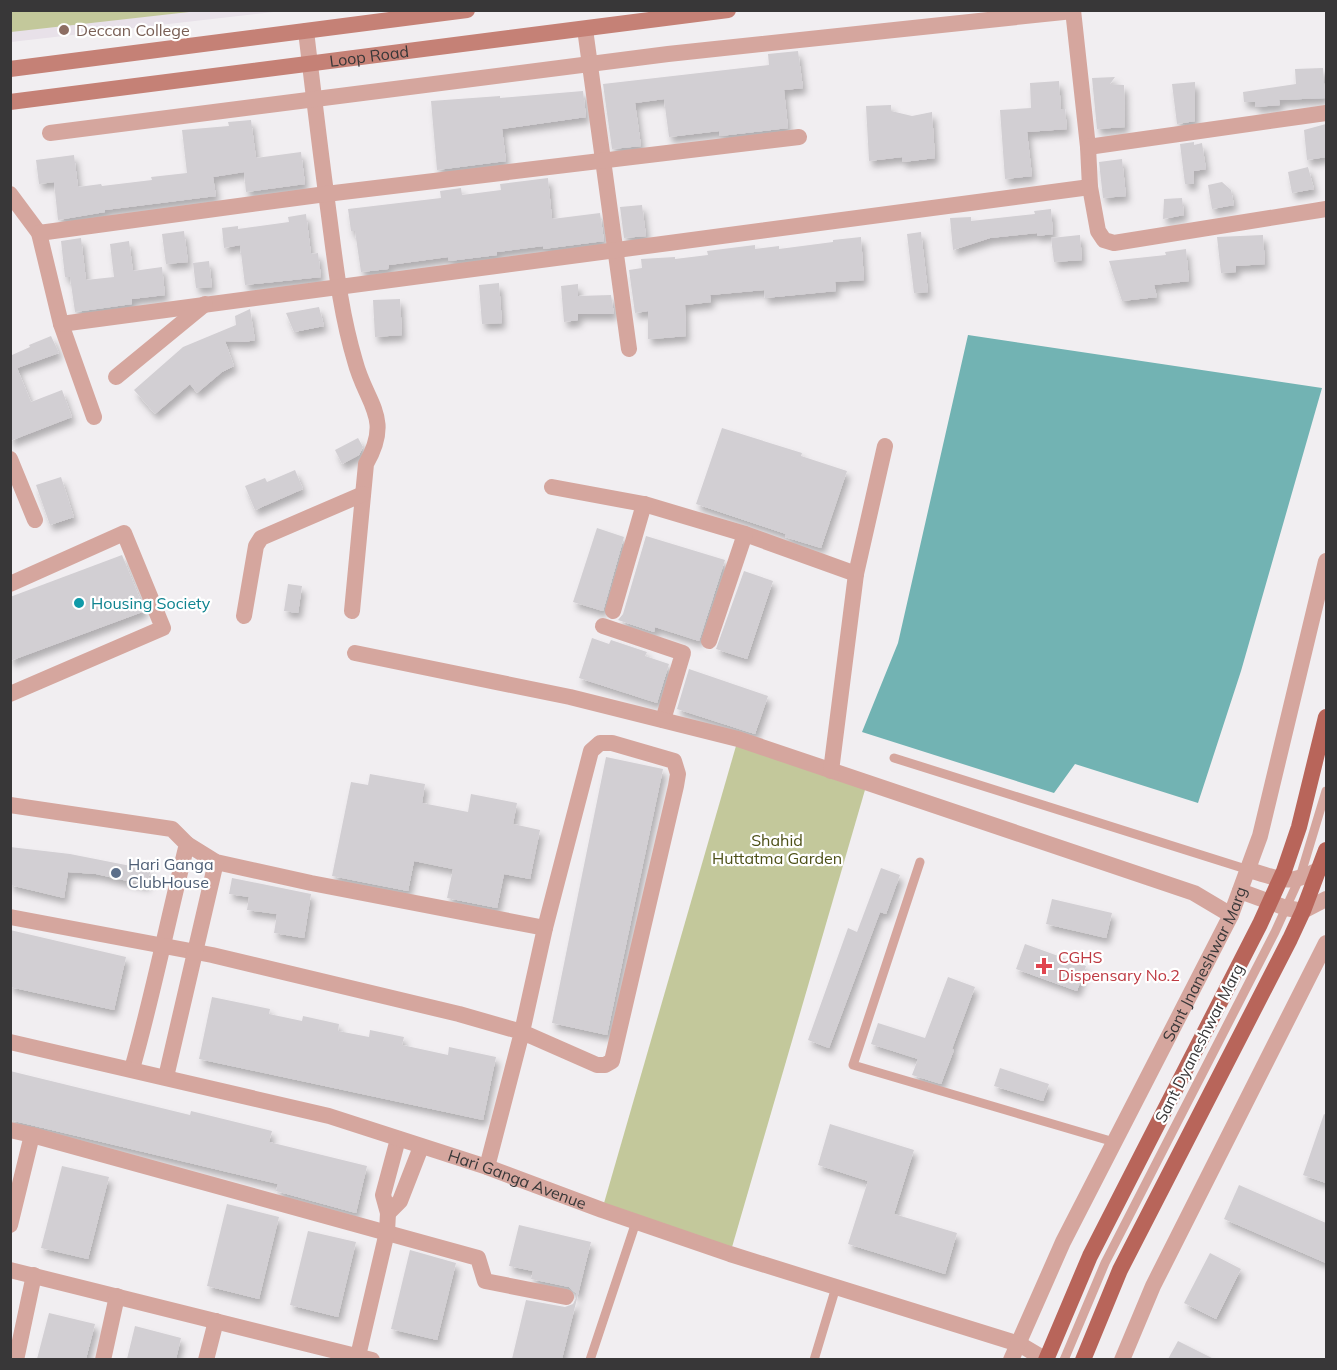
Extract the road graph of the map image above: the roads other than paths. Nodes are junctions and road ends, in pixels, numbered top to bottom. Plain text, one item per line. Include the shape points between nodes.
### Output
1 (467, 10) edge
2 (728, 10) edge
3 (1073, 11) edge
4 (585, 29) junction
5 (306, 31) junction
6 (310, 64) junction
7 (590, 65) junction
8 (10, 69) edge
9 (315, 100) junction
10 (10, 102) edge
11 (1326, 113) edge
12 (50, 134) dead end
13 (799, 136) dead end
14 (1088, 147) junction
15 (604, 160) junction
16 (1090, 187) junction
17 (10, 194) edge
18 (326, 194) junction
19 (1326, 209) edge
20 (39, 233) junction
21 (615, 249) junction
22 (338, 286) junction
23 (205, 304) junction
24 (61, 324) junction
25 (629, 349) dead end
26 (116, 377) dead end
27 (94, 417) dead end
28 (885, 446) dead end
29 (10, 459) edge
30 (552, 487) dead end
31 (16, 492) edge
32 (363, 494) junction
33 (644, 504) junction
34 (35, 520) dead end
35 (745, 534) junction
36 (1326, 561) edge
37 (856, 574) junction
38 (10, 584) edge
39 (352, 611) dead end
40 (613, 611) dead end
41 (244, 616) dead end
42 (603, 626) dead end
43 (709, 641) dead end
44 (355, 653) dead end
45 (10, 694) edge
46 (1326, 717) edge
47 (663, 720) junction
48 (894, 758) dead end
49 (831, 771) junction
50 (1326, 791) edge
51 (10, 805) edge
52 (187, 844) junction
53 (1326, 850) edge
54 (216, 862) junction
55 (920, 862) dead end
56 (1323, 868) edge
57 (1249, 870) junction
58 (1280, 880) junction
59 (1298, 880) junction
60 (1240, 891) junction
61 (1326, 899) edge
62 (1278, 905) junction
63 (1303, 911) junction
64 (1231, 915) junction
65 (10, 917) edge
66 (545, 928) junction
67 (1326, 943) edge
68 (161, 946) junction
69 (194, 952) junction
70 (522, 1032) junction
71 (10, 1042) edge
72 (132, 1069) junction
73 (166, 1077) junction
74 (10, 1130) edge
75 (32, 1135) junction
76 (398, 1140) junction
77 (1114, 1142) junction
78 (421, 1147) junction
79 (487, 1167) junction
80 (388, 1213) junction
81 (636, 1222) junction
82 (10, 1225) edge
83 (387, 1232) junction
84 (10, 1270) edge
85 (34, 1275) junction
86 (836, 1287) junction
87 (117, 1296) junction
88 (566, 1297) dead end
89 (216, 1321) junction
90 (1018, 1344) junction
91 (365, 1358) edge
92 (16, 1359) edge
93 (103, 1359) edge
94 (206, 1359) edge
95 (590, 1359) edge
96 (814, 1359) edge
97 (1011, 1359) edge
98 (1046, 1359) edge
99 (1064, 1359) edge
100 (1083, 1359) edge
101 (1122, 1359) edge

1 - 5 main road, Loop Road
2 - 4 main road, Loop Road
3 - 7 street
3 - 14 street
4 - 6 main road, Loop Road
4 - 7 street
5 - 6 street
5 - 8 main road, Loop Road
6 - 9 street
6 - 10 main road, Loop Road
7 - 9 street
7 - 15 street
9 - 12 street
9 - 18 street
11 - 14 street
13 - 15 street
14 - 16 street
15 - 18 street
15 - 21 street
16 - 19 street via 1098,231 1104,240 1114,243
16 - 21 street
17 - 20 street
18 - 20 street
18 - 22 street
20 - 24 street
21 - 22 street
21 - 25 street
22 - 23 street
22 - 32 street via 355,363 374,404 378,427 376,447 366,464
23 - 24 street
23 - 26 street
24 - 27 street
28 - 37 street
29 - 31 street
30 - 33 street
31 - 34 street
32 - 39 street
32 - 41 street via 261,538 256,546
33 - 35 street
33 - 40 street
35 - 37 street
35 - 43 street
36 - 57 street, Sant Jnaneshwar Marg via 1277,773
37 - 49 street
38 - 45 street via 124,533 163,628
42 - 47 street via 683,653
44 - 47 street
46 - 58 main road, Sant Dyaneshwar Marg via 1299,827
47 - 49 street via 738,739
48 - 57 lane
49 - 64 street via 1194,893
50 - 59 lane
51 - 52 street via 172,829
52 - 54 street
52 - 68 street
53 - 56 main road, Sant Dyaneshwar Marg
54 - 66 street
54 - 69 street
55 - 77 lane via 854,1065
56 - 59 street
56 - 63 main road, Sant Dyaneshwar Marg
57 - 58 street
57 - 60 street, Sant Jnaneshwar Marg
58 - 59 street
58 - 62 main road, Sant Dyaneshwar Marg
59 - 62 lane
60 - 62 street
60 - 64 street, Sant Jnaneshwar Marg
61 - 63 street
62 - 63 street
62 - 98 main road, Sant Dyaneshwar Marg via 1090,1256
62 - 99 lane via 1105,1263
63 - 100 main road, Sant Dyaneshwar Marg via 1120,1270
64 - 77 street, Sant Jnaneshwar Marg
65 - 68 street
66 - 70 street
66 - 70 street via 591,751 600,743 612,744 674,761 676,786 612,1061 597,1065
67 - 101 street via 1153,1286
68 - 69 street
68 - 72 street
69 - 70 street
69 - 73 street
70 - 79 street
71 - 72 street, Hari Ganga Avenue
72 - 73 street, Hari Ganga Avenue
73 - 76 street, Hari Ganga Avenue via 329,1116
74 - 75 street
75 - 82 street
75 - 83 street
76 - 78 street, Hari Ganga Avenue
76 - 80 street via 383,1195
77 - 90 street, Sant Jnaneshwar Marg via 1063,1242
78 - 79 street, Hari Ganga Avenue
78 - 80 street via 400,1201
79 - 81 street, Hari Ganga Avenue
80 - 83 street
81 - 86 street, Hari Ganga Avenue
81 - 95 lane
83 - 88 street via 478,1258 485,1281
83 - 91 street
84 - 85 street
85 - 87 street
85 - 92 street
86 - 90 street, Hari Ganga Avenue
86 - 96 lane
87 - 89 street
87 - 93 street
89 - 91 street
89 - 94 street
90 - 97 street, Sant Jnaneshwar Marg
90 - 98 street, Hari Ganga Avenue

